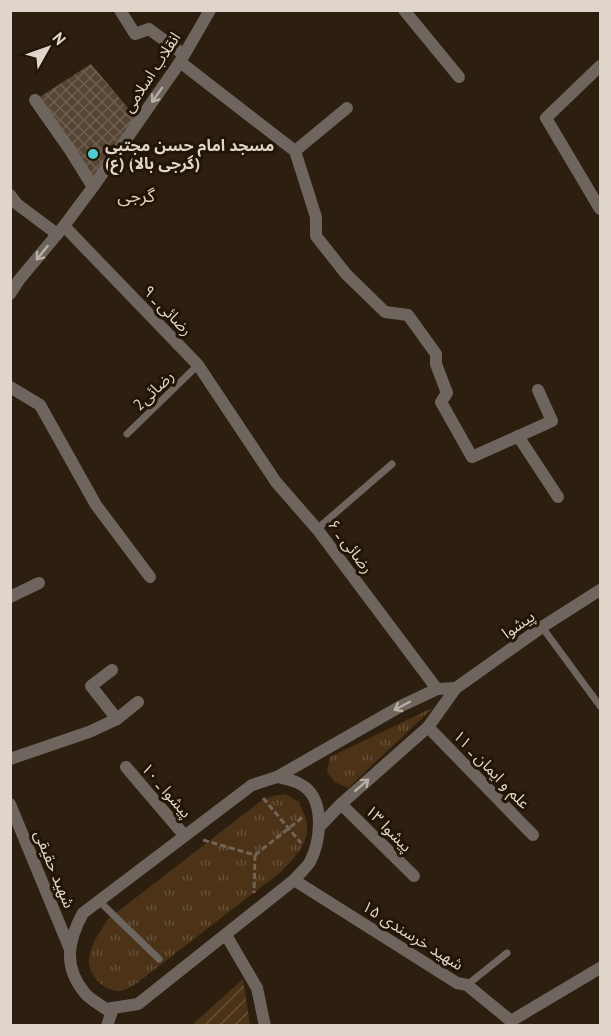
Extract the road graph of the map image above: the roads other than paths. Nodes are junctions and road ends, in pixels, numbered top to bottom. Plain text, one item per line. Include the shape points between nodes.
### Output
1 (120, 10) edge
2 (404, 10) edge
3 (208, 12) edge
4 (182, 58) junction
5 (600, 66) edge
6 (459, 77) dead end
7 (35, 100) dead end
8 (347, 108) dead end
9 (295, 151) junction
10 (93, 187) junction
11 (10, 195) edge
12 (600, 209) edge
13 (60, 230) junction
14 (10, 294) edge
15 (198, 365) junction
16 (10, 387) edge
17 (538, 390) dead end
18 (237, 425) joint
19 (127, 434) dead end
20 (518, 436) junction
21 (392, 464) dead end
22 (558, 497) dead end
23 (318, 529) junction
24 (150, 577) dead end
25 (39, 582) dead end
26 (600, 590) edge
27 (10, 597) edge
28 (542, 627) junction
29 (112, 669) dead end
30 (456, 688) junction
31 (437, 689) junction
32 (138, 702) dead end
33 (600, 706) edge
34 (117, 719) junction
35 (428, 727) junction
36 (10, 759) edge
37 (126, 767) dead end
38 (277, 777) junction
39 (10, 804) edge
40 (341, 804) junction
41 (14, 822) edge
42 (320, 826) junction
43 (184, 835) junction
44 (533, 835) dead end
45 (414, 876) dead end
46 (294, 880) junction
47 (99, 901) junction
48 (226, 935) junction
49 (69, 947) junction
50 (507, 953) dead end
51 (159, 959) dead end
52 (600, 968) edge
53 (466, 985) junction
54 (113, 1008) junction
55 (512, 1023) edge
56 (107, 1026) edge
57 (264, 1026) edge

1 - 4 street via 135,34 149,29
2 - 6 street
3 - 4 street, انقلاب اسلامی
4 - 9 street
4 -> 10 street, انقلاب اسلامی
5 - 12 street via 546,118
7 - 10 street
8 - 9 street
9 - 20 street via 316,217 316,236 346,274 385,312 408,315 436,354 447,393 441,402 472,457
10 - 13 street, انقلاب اسلامی
11 - 13 street, رضائی ـ ۹ via 17,204
13 -> 14 street, انقلاب اسلامی
13 - 15 street, رضائی ـ ۹
15 - 18 street, رضائی ـ ۹
15 - 19 lane, رضائی2
16 - 24 street via 40,405 96,506
17 - 20 street via 552,421
18 - 23 street, رضائی ـ ۶ via 276,482
20 - 22 street
21 - 23 lane
23 - 31 street, رضائی ـ ۶
25 - 27 street
26 - 28 street, پیشوا
28 - 30 street, پیشوا
28 - 33 lane
29 - 34 street via 92,686
30 - 31 street
30 - 35 street
31 -> 38 street
32 - 34 street
34 - 36 street
40 -> 35 street
35 - 44 street, علم و ایمان ـ ۱۱
37 - 43 street, پیشوا ـ ۱۰
38 - 42 street via 300,784 310,792 320,812
38 - 43 street via 252,785
39 - 41 street, شهید حقیقی
40 - 42 street
40 - 45 street, پیشوا ۱۳
41 - 49 street, شهید حقیقی
42 - 46 street via 310,862
43 - 47 street
46 - 48 street
46 - 53 street, شهید خرسندی ۱۵ via 456,983
47 - 49 street via 83,914
47 - 51 lane
48 - 54 street via 138,1004
48 - 57 street via 257,988
49 - 54 street, شهید حقیقی via 74,975 84,993 106,1009
50 - 53 lane
52 - 55 street
53 - 55 street, شهید خرسندی ۱۵
54 - 56 street

